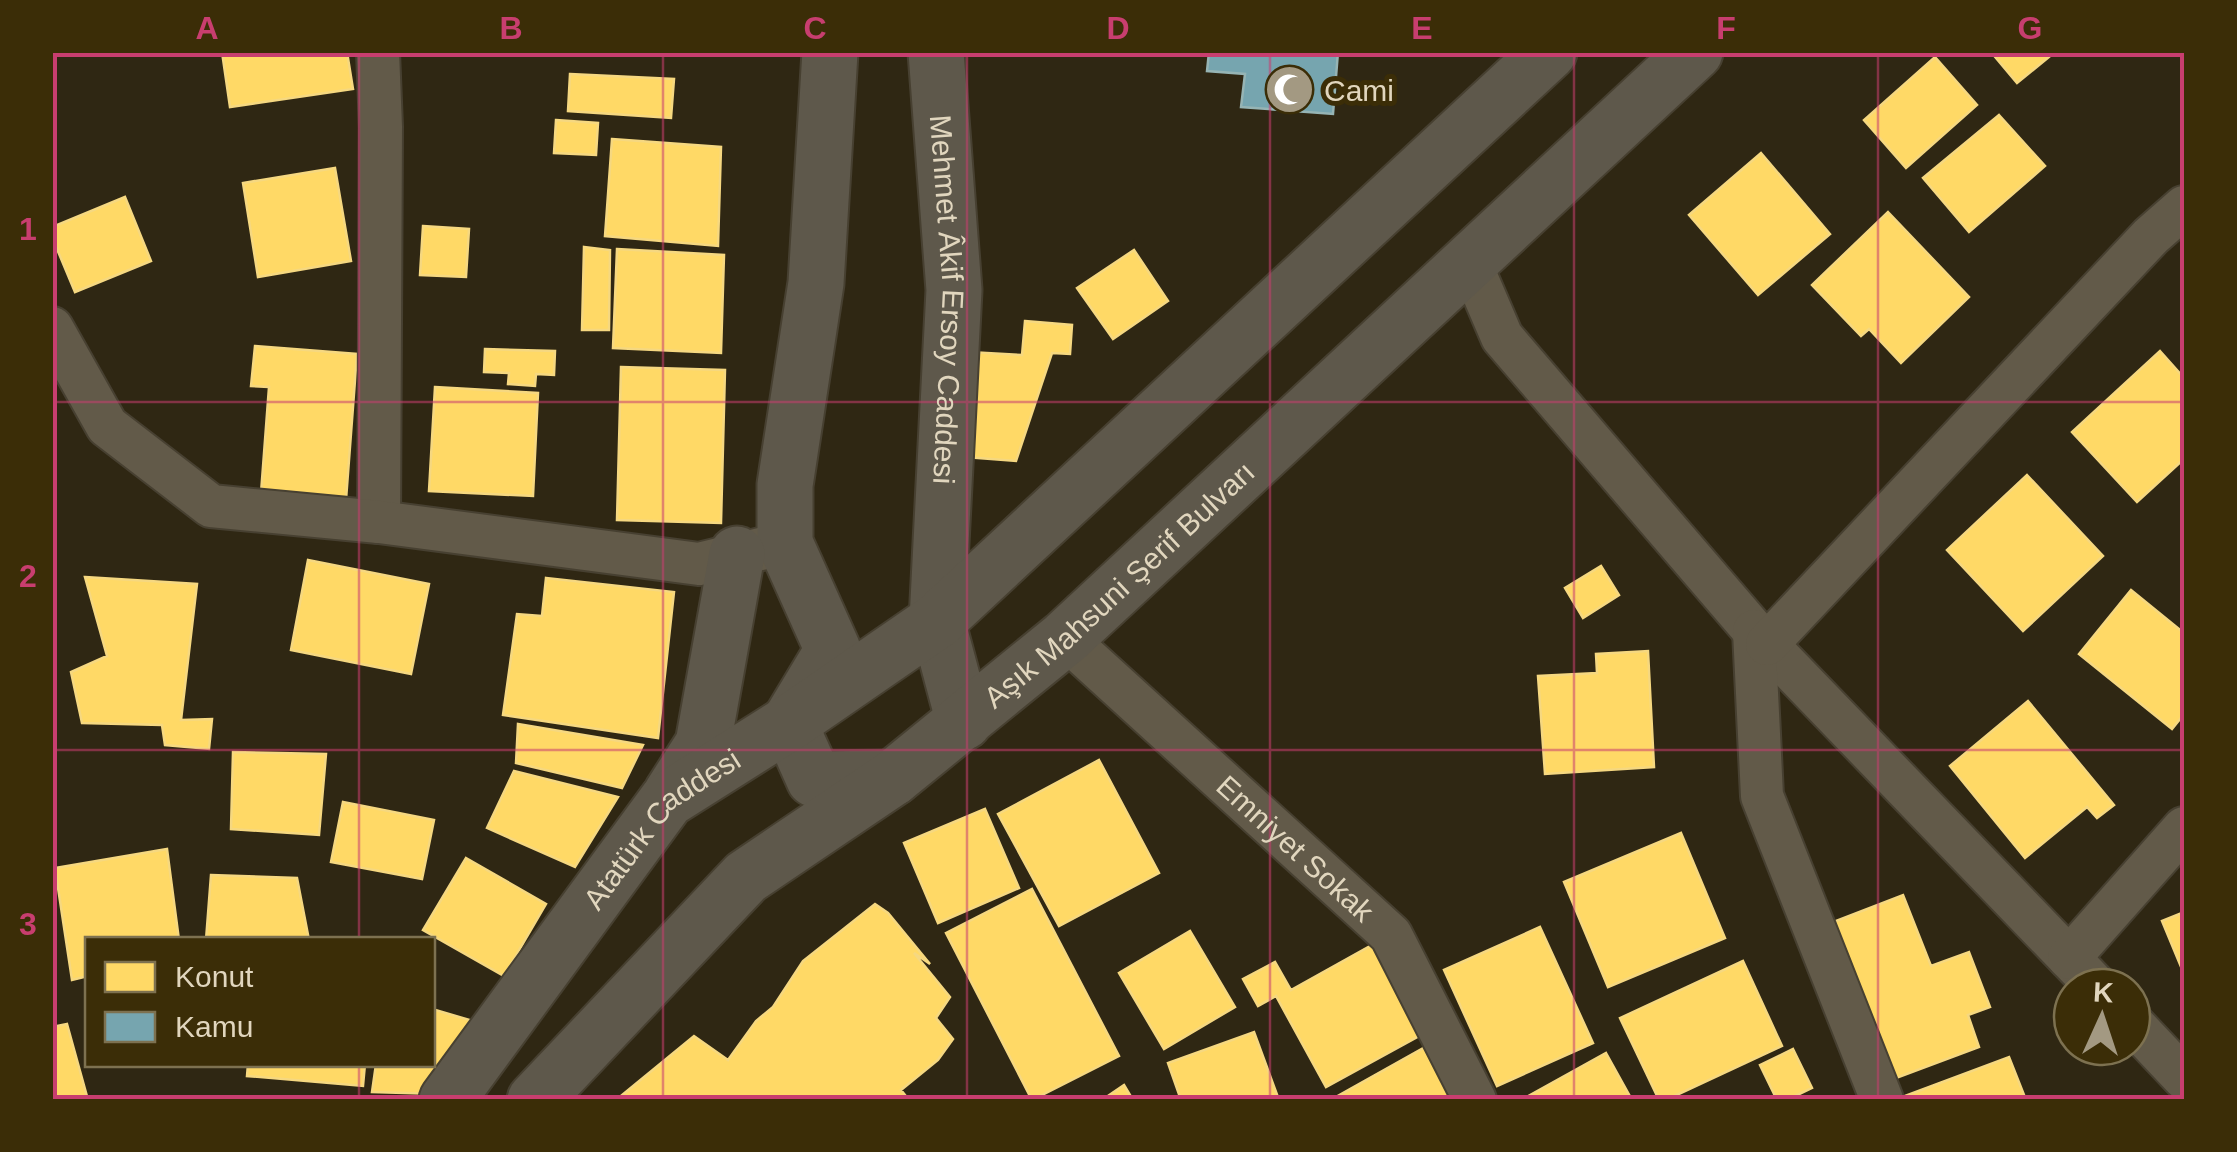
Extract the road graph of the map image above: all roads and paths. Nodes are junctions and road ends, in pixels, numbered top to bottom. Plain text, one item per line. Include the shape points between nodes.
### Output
1 (378, 52) edge
2 (830, 52) edge
3 (936, 52) edge
4 (1550, 52) edge
5 (1695, 52) edge
6 (2184, 207) edge
7 (1469, 260) junction
8 (52, 328) edge
9 (379, 522) junction
10 (761, 549) junction
11 (936, 621) junction
12 (1761, 637) junction
13 (1065, 638) junction
14 (964, 722) junction
15 (789, 723) junction
16 (893, 778) junction
17 (668, 800) junction
18 (2184, 828) edge
19 (2078, 967) edge
20 (2087, 967) edge
21 (2152, 1044) edge
22 (2184, 1078) edge
23 (447, 1100) edge
24 (535, 1100) edge
25 (1474, 1100) edge
26 (1882, 1100) edge

1 - 9 street
2 - 10 main road via 816,282 785,485
3 - 11 main road, Mehmet Âkif Ersoy Caddesi via 954,290
4 - 11 main road
5 - 7 main road, Aşık Mahsuni Şerif Bulvarı
6 - 12 street
7 - 12 street via 1502,336
7 - 13 main road, Aşık Mahsuni Şerif Bulvarı
8 - 9 street via 107,426 211,506
9 - 10 street via 699,564
10 - 15 main road via 833,650
10 - 17 main road via 703,744
11 - 14 main road, Mehmet Âkif Ersoy Caddesi
11 - 15 main road, Atatürk Caddesi
12 - 19 street
12 - 26 street via 1762,796
13 - 14 main road, Aşık Mahsuni Şerif Bulvarı
13 - 25 street, Emniyet Sokak via 1391,935
14 - 16 main road, Aşık Mahsuni Şerif Bulvarı
15 - 16 main road via 814,780
15 - 17 main road, Atatürk Caddesi
16 - 24 main road, Aşık Mahsuni Şerif Bulvarı via 746,877
17 - 23 main road, Atatürk Caddesi
18 - 20 street
21 - 22 street

